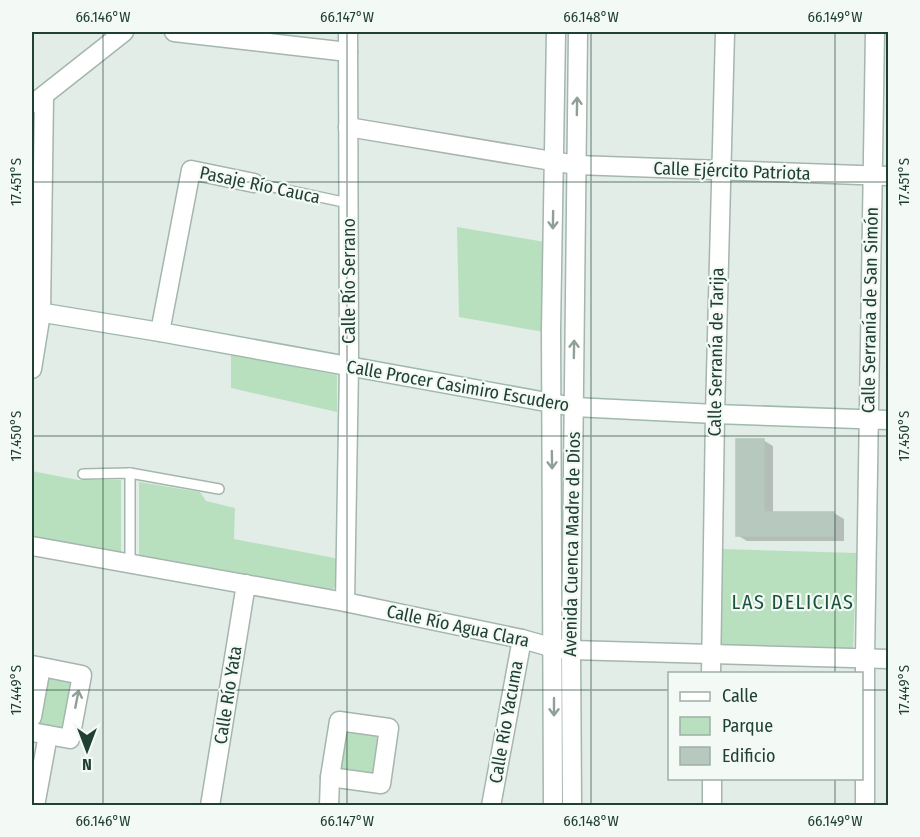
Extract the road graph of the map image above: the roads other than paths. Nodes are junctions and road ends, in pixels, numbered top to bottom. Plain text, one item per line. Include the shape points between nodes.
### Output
1 (124, 32) edge
2 (174, 32) edge
3 (348, 32) edge
4 (556, 32) edge
5 (578, 32) edge
6 (725, 32) edge
7 (875, 32) edge
8 (348, 52) junction
9 (38, 101) edge
10 (348, 127) junction
11 (554, 162) junction
12 (576, 165) junction
13 (721, 171) junction
14 (880, 176) edge
15 (38, 177) edge
16 (254, 183) joint
17 (348, 203) junction
18 (36, 312) edge
19 (160, 332) junction
20 (349, 366) junction
21 (32, 369) edge
22 (551, 402) junction
23 (574, 407) junction
24 (715, 414) junction
25 (868, 419) junction
26 (888, 420) edge
27 (130, 473) junction
28 (83, 474) dead end
29 (219, 489) dead end
30 (32, 546) edge
31 (130, 563) junction
32 (246, 584) junction
33 (345, 602) junction
34 (522, 639) junction
35 (562, 649) junction
36 (711, 654) junction
37 (865, 658) junction
38 (888, 659) edge
39 (36, 666) edge
40 (711, 672) edge
41 (32, 717) edge
42 (40, 734) edge
43 (330, 777) dead end
44 (712, 780) edge
45 (35, 806) edge
46 (210, 806) edge
47 (329, 806) edge
48 (491, 806) edge
49 (553, 806) edge
50 (572, 806) edge
51 (712, 806) edge
52 (865, 806) edge

1 - 9 street
2 - 8 street
3 - 8 street, Calle Río Serrano
4 - 11 street, Avenida Cuenca Madre de Dios
12 -> 5 street, Avenida Cuenca Madre de Dios
6 - 13 street, Calle Serranía de Tarija
7 - 14 street, Calle Serranía de San Simón
8 - 10 street, Calle Río Serrano
9 - 15 street
10 - 11 street
10 - 17 street, Calle Río Serrano
11 - 12 street, Calle Ejército Patriota
11 -> 22 street, Avenida Cuenca Madre de Dios
12 - 13 street, Calle Ejército Patriota
23 -> 12 street, Avenida Cuenca Madre de Dios
13 - 14 street, Calle Ejército Patriota
13 - 24 street, Calle Serranía de Tarija
14 - 25 street, Calle Serranía de San Simón
15 - 18 street
16 - 17 lane, Pasaje Río Cauca
16 - 19 street, Pasaje Río Cauca via 191,170
17 - 20 street, Calle Río Serrano
18 - 19 street, Calle Procer Casimiro Escudero
18 - 21 street
19 - 20 street, Calle Procer Casimiro Escudero
20 - 22 street, Calle Procer Casimiro Escudero
20 - 33 street, Calle Río Serrano
22 - 23 street, Calle Procer Casimiro Escudero
22 -> 35 street, Avenida Cuenca Madre de Dios
23 - 24 street, Calle Procer Casimiro Escudero
23 - 35 street, Avenida Cuenca Madre de Dios
24 - 25 street, Calle Procer Casimiro Escudero
24 - 36 street, Calle Serranía de Tarija
25 - 26 street, Calle Procer Casimiro Escudero
25 - 37 street, Calle Serranía de San Simón
27 - 28 lane
27 - 29 lane
27 - 31 lane
30 - 31 street, Calle Río Agua Clara
31 - 32 street, Calle Río Agua Clara
32 - 33 street, Calle Río Agua Clara
32 - 46 street, Calle Río Yata
33 - 34 street, Calle Río Agua Clara
34 - 35 street, Calle Río Agua Clara
34 - 48 street, Calle Río Yacuma
35 - 36 street, Calle Río Agua Clara
35 -> 49 street, Avenida Cuenca Madre de Dios
35 - 50 street, Avenida Cuenca Madre de Dios
36 - 37 street, Calle Río Agua Clara
36 - 40 street, Calle Serranía de Tarija
37 - 38 street, Calle Río Agua Clara
37 - 52 street, Calle Serranía de San Simón
39 - 41 street
42 -> 39 street via 70,739 82,675
42 - 45 street
43 - 47 street
44 - 51 street

